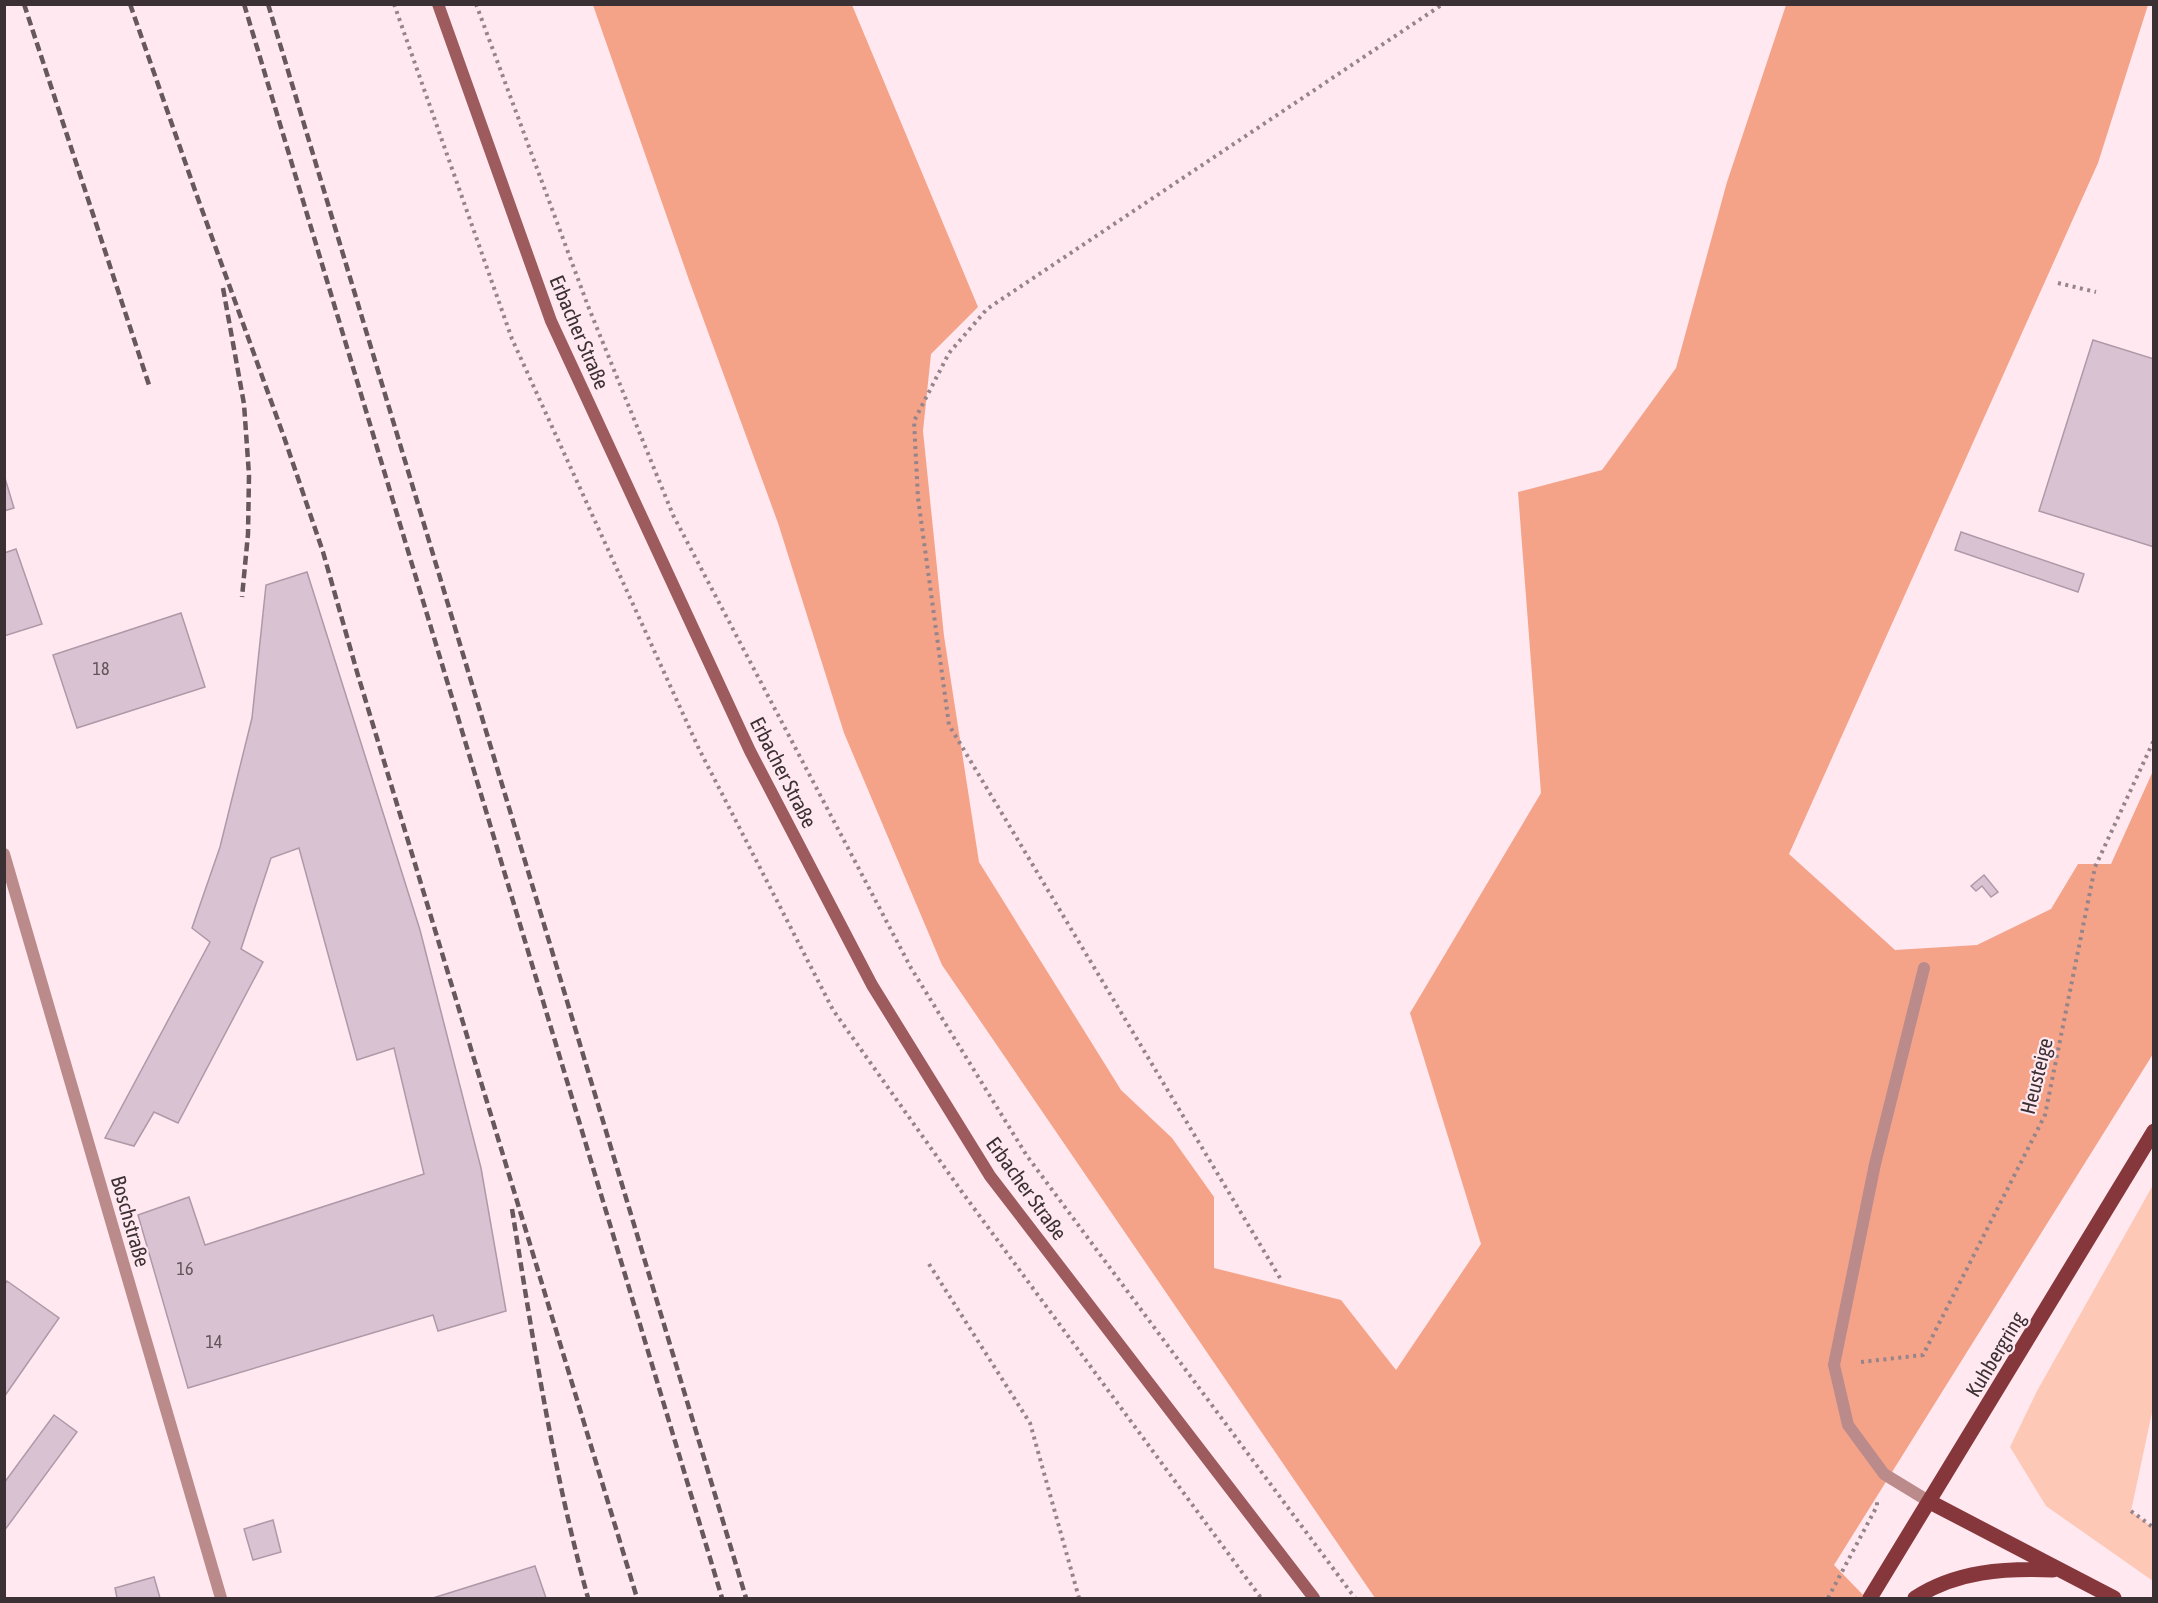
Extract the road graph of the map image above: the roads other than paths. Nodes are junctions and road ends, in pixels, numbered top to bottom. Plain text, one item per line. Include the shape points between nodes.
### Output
1 (438, 4) edge
2 (4, 854) edge
3 (1924, 968) dead end
4 (2154, 1131) edge
5 (1930, 1502) junction
6 (2059, 1570) junction
7 (221, 1599) edge
8 (1314, 1599) edge
9 (1870, 1599) edge
10 (1915, 1599) edge
11 (2114, 1599) edge

1 - 8 main road, Erbacher Straße via 551,321 750,751 872,985 990,1176
2 - 7 street, Boschstraße
3 - 5 street via 1875,1164 1834,1365 1848,1425 1884,1474
4 - 5 main road, Kuhbergring
5 - 6 main road
5 - 9 main road, Kuhbergring
6 - 10 main road via 1986,1572 1952,1580
6 - 11 main road

